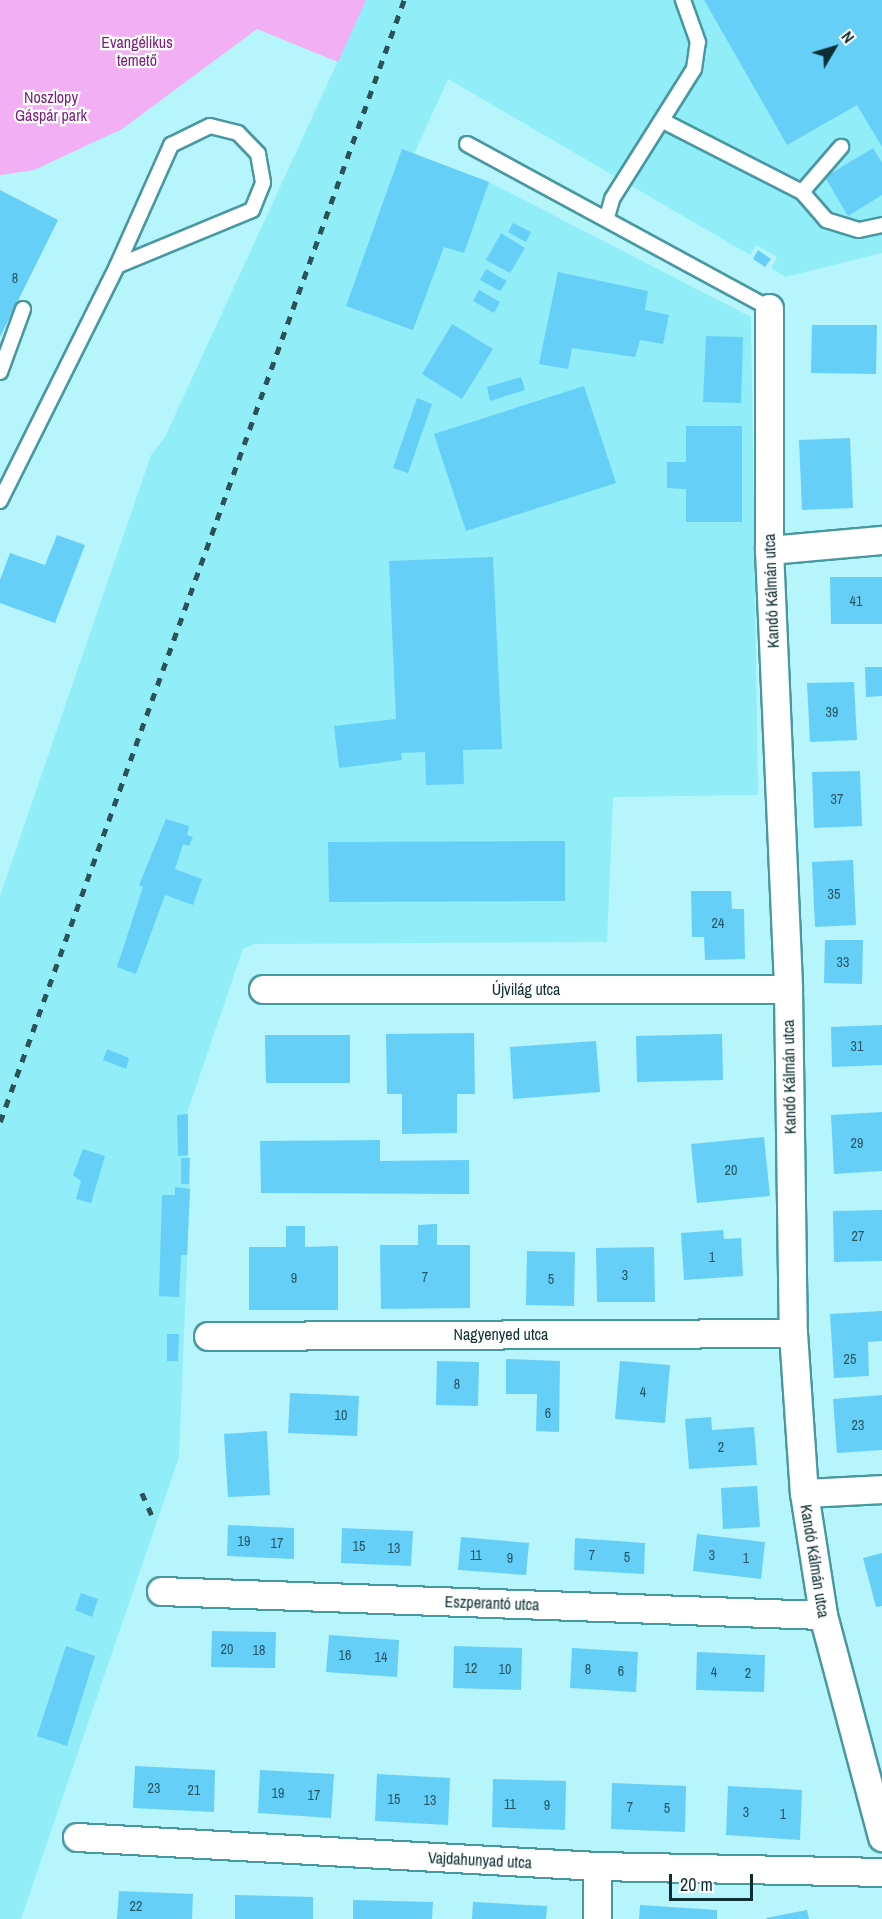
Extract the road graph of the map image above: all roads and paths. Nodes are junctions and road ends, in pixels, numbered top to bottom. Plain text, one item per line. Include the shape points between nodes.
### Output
1 (683, 0) edge
2 (663, 121) junction
3 (467, 144) dead end
4 (841, 147) dead end
5 (802, 192) junction
6 (607, 217) junction
7 (882, 225) edge
8 (117, 266) junction
9 (769, 308) joint
10 (23, 309) dead end
11 (0, 372) edge
12 (0, 501) edge
13 (882, 540) edge
14 (769, 550) junction
15 (788, 989) junction
16 (263, 990) dead end
17 (794, 1333) junction
18 (208, 1336) dead end
19 (882, 1489) edge
20 (804, 1493) junction
21 (161, 1591) dead end
22 (823, 1615) junction
23 (77, 1837) dead end
24 (882, 1837) edge
25 (597, 1866) junction
26 (882, 1872) edge
27 (597, 1919) edge

1 - 2 lane via 698,42 694,69
2 - 5 lane
2 - 6 lane via 612,200
3 - 6 lane
4 - 5 lane
5 - 7 lane via 826,220 860,230
6 - 9 lane
8 - 8 lane via 171,145 210,126 238,133 250,142 263,168 260,198 252,210
8 - 12 lane
9 - 14 street, Kandó Kálmán utca
10 - 11 lane
13 - 14 street
14 - 15 street, Kandó Kálmán utca
15 - 16 street, Újvilág utca
15 - 17 street, Kandó Kálmán utca
17 - 18 street, Nagyenyed utca
17 - 20 street, Kandó Kálmán utca
19 - 20 street
20 - 22 street, Kandó Kálmán utca
21 - 22 street, Eszperantó utca
22 - 24 street, Kandó Kálmán utca
23 - 25 street, Vajdahunyad utca
25 - 26 street, Vajdahunyad utca
25 - 27 street

